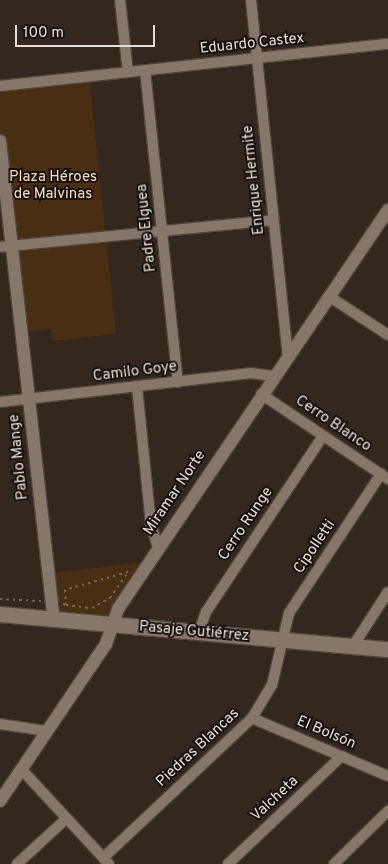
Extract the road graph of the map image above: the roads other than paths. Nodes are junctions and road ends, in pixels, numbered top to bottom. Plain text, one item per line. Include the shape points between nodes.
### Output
1 (120, 0) edge
2 (251, 0) edge
3 (388, 44) edge
4 (257, 60) junction
5 (145, 70) junction
6 (128, 72) junction
7 (0, 86) edge
8 (0, 141) edge
9 (388, 210) edge
10 (273, 220) junction
11 (162, 229) junction
12 (6, 247) edge
13 (330, 297) junction
14 (388, 335) edge
15 (288, 356) junction
16 (273, 376) junction
17 (178, 382) junction
18 (137, 387) junction
19 (261, 394) junction
20 (29, 399) junction
21 (0, 402) edge
22 (323, 436) junction
23 (385, 477) edge
24 (158, 548) junction
25 (388, 592) edge
26 (0, 614) edge
27 (54, 620) junction
28 (113, 624) junction
29 (199, 632) junction
30 (281, 640) junction
31 (353, 646) junction
32 (388, 649) edge
33 (252, 718) junction
34 (0, 724) edge
35 (47, 731) junction
36 (342, 756) junction
37 (22, 770) junction
38 (388, 776) edge
39 (0, 801) edge
40 (388, 812) edge
41 (66, 819) junction
42 (106, 861) edge
43 (17, 864) edge
44 (228, 864) edge
45 (334, 864) edge

1 - 6 street
2 - 4 street, Enrique Hermite
3 - 4 street, Eduardo Castex
4 - 5 street, Eduardo Castex
4 - 10 street, Enrique Hermite
5 - 6 street, Eduardo Castex
5 - 11 street, Padre Elguea
6 - 7 street, Eduardo Castex
8 - 12 street, Pablo Mange
9 - 13 street, Miramar Norte
10 - 11 street
10 - 15 street, Enrique Hermite
11 - 12 street
11 - 17 street, Padre Elguea
12 - 20 street, Pablo Mange
13 - 14 street
13 - 15 street, Miramar Norte
15 - 16 street, Miramar Norte
16 - 17 street, Camilo Goye via 251,373
16 - 19 street, Miramar Norte
17 - 18 street, Camilo Goye
18 - 20 street, Camilo Goye
18 - 24 street via 151,524
19 - 22 street, Cerro Blanco
19 - 24 street, Miramar Norte
20 - 21 street, Camilo Goye
20 - 27 street, Pablo Mange
22 - 23 street, Cerro Blanco
22 - 29 street, Cerro Runge via 206,612
23 - 30 street, Cipolletti via 289,613
24 - 28 street, Miramar Norte via 118,609
25 - 31 street
26 - 27 main road, Pasaje Gutiérrez
27 - 28 main road, Pasaje Gutiérrez
28 - 29 main road, Pasaje Gutiérrez
28 - 35 street, Miramar Norte via 106,644
29 - 30 main road, Pasaje Gutiérrez
30 - 31 main road, Pasaje Gutiérrez
30 - 33 street, Piedras Blancas via 272,685
31 - 32 main road, Pasaje Gutiérrez
33 - 36 street, El Bolsón
33 - 42 street, Piedras Blancas
34 - 35 street
35 - 37 street, Miramar Norte
36 - 38 street, El Bolsón
36 - 44 street, Valcheta
37 - 39 street, Miramar Norte
37 - 41 street
40 - 45 street
41 - 42 street
41 - 43 street

